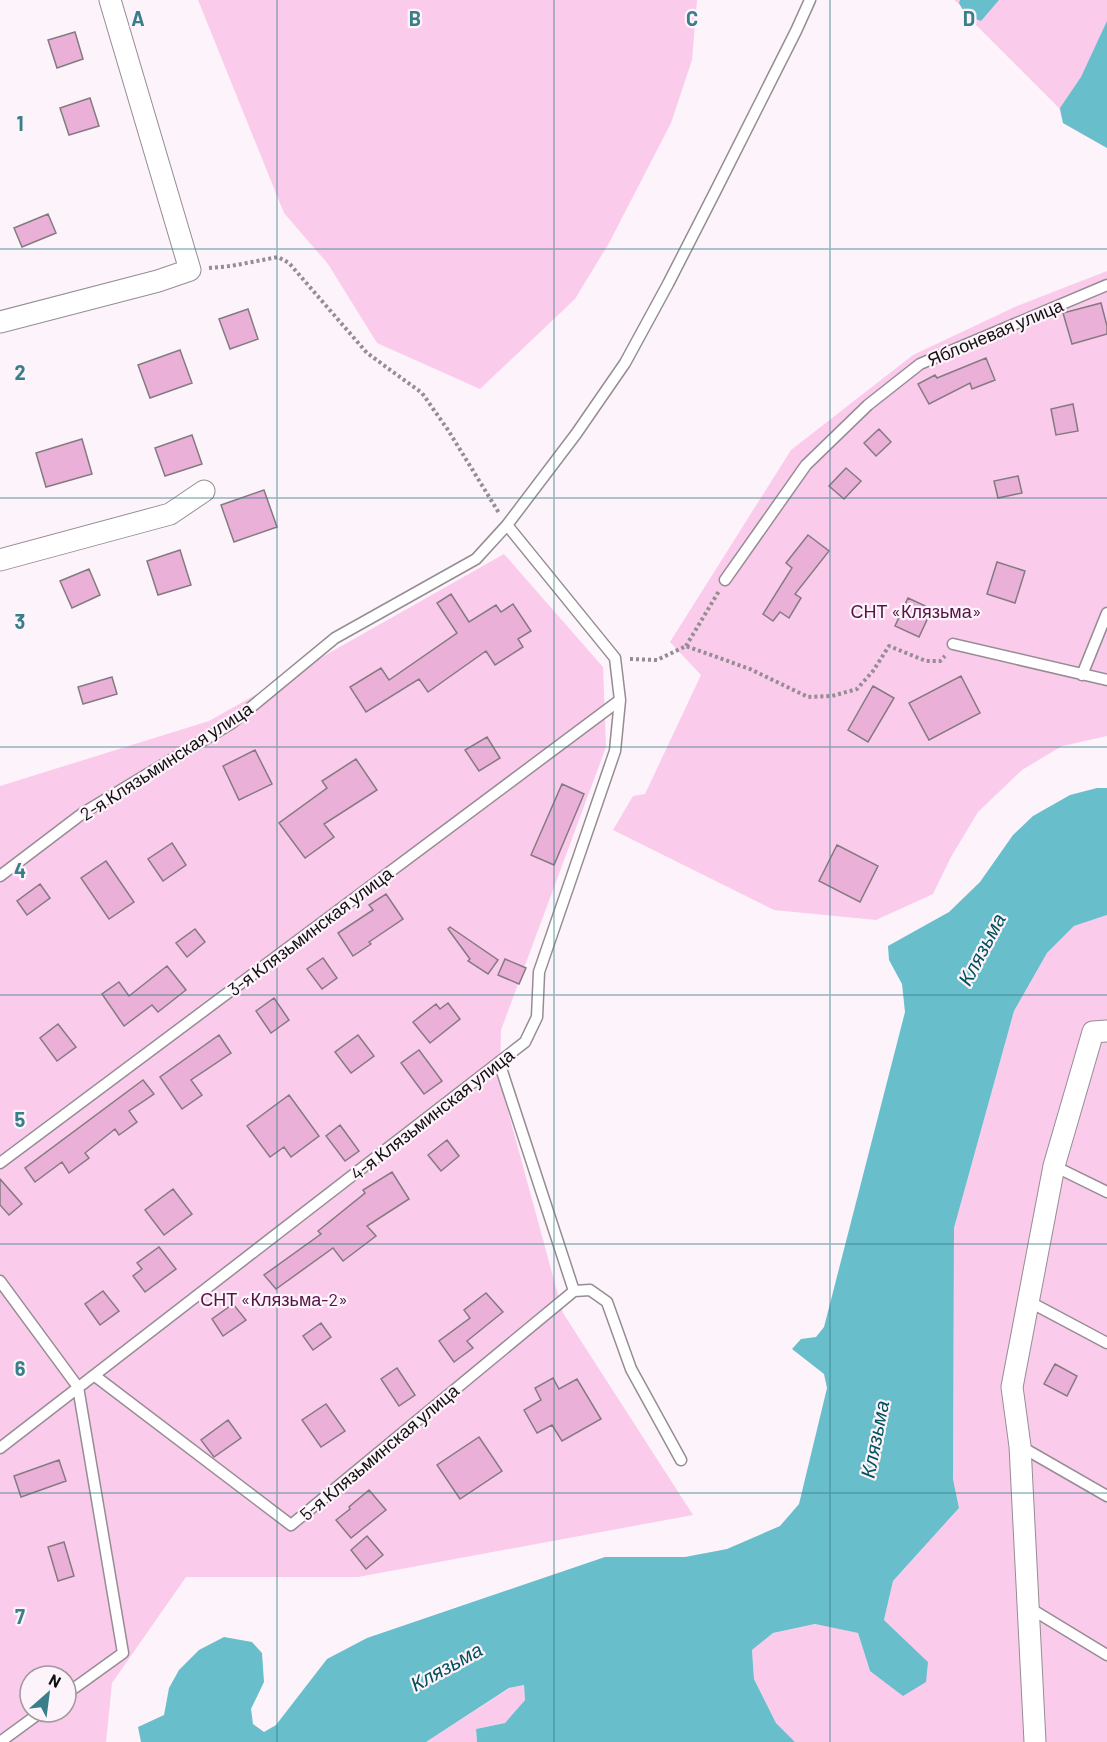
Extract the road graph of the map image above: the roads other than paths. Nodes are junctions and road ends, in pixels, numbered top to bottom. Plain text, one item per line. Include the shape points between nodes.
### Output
1 (110, 0) edge
2 (810, 0) edge
3 (1107, 285) edge
4 (0, 322) edge
5 (204, 491) dead end
6 (507, 525) junction
7 (0, 560) edge
8 (725, 580) road end
9 (1107, 614) edge
10 (953, 644) road end
11 (1082, 675) junction
12 (1107, 680) edge
13 (620, 700) junction
14 (0, 876) edge
15 (1107, 1031) edge
16 (499, 1062) junction
17 (0, 1163) edge
18 (1054, 1166) junction
19 (1107, 1192) edge
20 (0, 1281) edge
21 (574, 1291) junction
22 (1028, 1301) junction
23 (1107, 1343) edge
24 (95, 1376) junction
25 (78, 1387) junction
26 (1020, 1446) junction
27 (0, 1448) edge
28 (681, 1460) dead end
29 (1107, 1496) edge
30 (1028, 1606) junction
31 (1107, 1655) edge
32 (78, 1685) edge
33 (25, 1724) edge
34 (0, 1742) edge
35 (1035, 1742) edge

1 - 4 street via 190,270
2 - 6 lane, 2-я Клязьминская улица via 625,363
3 - 8 lane, Яблоневая улица via 920,364 868,405 806,465
5 - 7 street via 170,514
6 - 13 lane, 4-я Клязьминская улица via 615,658
6 - 14 lane, 2-я Клязьминская улица via 476,559 335,638 232,723 83,813
9 - 11 lane
10 - 11 lane
11 - 12 lane
13 - 16 lane, 4-я Клязьминская улица via 615,751 539,972 537,1017 525,1042
13 - 17 lane, 3-я Клязьминская улица
15 - 18 street via 1093,1032
16 - 21 lane
16 - 24 lane, 4-я Клязьминская улица
18 - 19 lane
18 - 22 street
20 - 25 lane
21 - 24 lane, 5-я Клязьминская улица via 291,1525
21 - 28 lane via 590,1290 607,1302 631,1369
22 - 23 lane
22 - 26 street via 1012,1387
24 - 25 lane, 4-я Клязьминская улица
25 - 27 lane, 4-я Клязьминская улица
25 - 32 lane via 123,1653
26 - 29 lane
26 - 30 street
30 - 31 lane
30 - 35 street
33 - 34 lane

